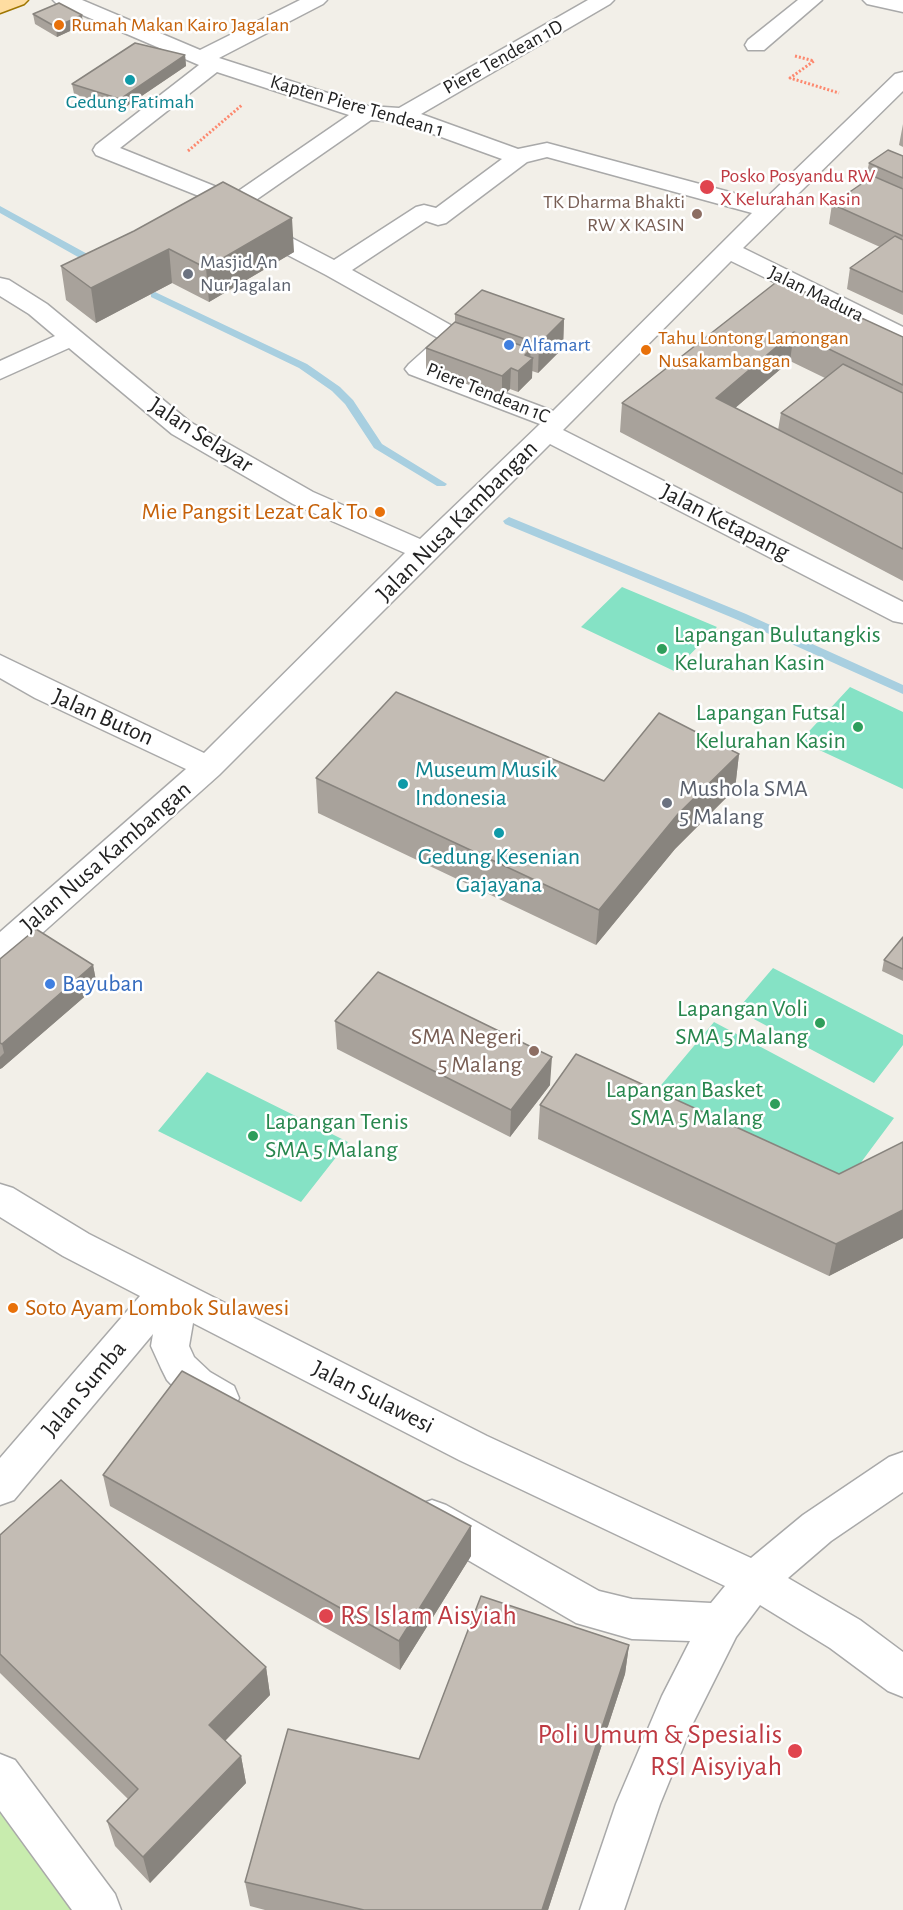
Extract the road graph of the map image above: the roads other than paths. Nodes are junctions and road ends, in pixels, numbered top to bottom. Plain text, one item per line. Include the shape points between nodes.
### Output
1 (17, 0) edge
2 (63, 0) edge
3 (316, 0) edge
4 (603, 0) edge
5 (811, 0) edge
6 (874, 0) edge
7 (903, 6) edge
8 (0, 7) edge
9 (756, 45) road end
10 (208, 61) junction
11 (903, 79) edge
12 (366, 113) junction
13 (403, 115) junction
14 (519, 157) junction
15 (237, 203) junction
16 (768, 210) junction
17 (728, 250) junction
18 (335, 270) junction
19 (0, 285) edge
20 (903, 337) edge
21 (70, 338) junction
22 (0, 371) edge
23 (551, 427) junction
24 (424, 550) junction
25 (903, 614) edge
26 (0, 665) edge
27 (208, 767) junction
28 (0, 951) edge
29 (0, 1199) edge
30 (173, 1294) junction
31 (248, 1414) edge
32 (903, 1470) edge
33 (0, 1487) edge
34 (404, 1502) edge
35 (754, 1580) junction
36 (721, 1623) junction
37 (903, 1677) edge
38 (0, 1775) edge
39 (99, 1910) edge
40 (602, 1910) edge

1 - 8 main road
2 - 10 street, Kapten Piere Tendean 1
3 - 10 street
4 - 13 street, Piere Tendean 1D
5 - 9 street
6 - 7 street
10 - 12 street, Kapten Piere Tendean 1
10 - 15 street via 104,150
11 - 16 street, Jalan Nusa Kambangan
12 - 13 street, Kapten Piere Tendean 1
12 - 15 street
13 - 14 street, Kapten Piere Tendean 1
14 - 16 street via 547,150
14 - 18 street via 438,218 424,212
15 - 18 street, Piere Tendean 1C via 223,212
16 - 17 street, Jalan Nusa Kambangan
17 - 20 street, Jalan Madura
17 - 23 street, Jalan Nusa Kambangan
18 - 23 street, Piere Tendean 1C via 454,337 418,369
19 - 21 street, Jalan Selayar via 38,309
21 - 22 street
21 - 24 street, Jalan Selayar via 181,428 303,498
23 - 24 street, Jalan Nusa Kambangan
23 - 25 street, Jalan Ketapang
24 - 27 street, Jalan Nusa Kambangan
26 - 27 street, Jalan Buton via 45,691
27 - 28 street, Jalan Nusa Kambangan
29 - 30 street, Jalan Sulawesi via 76,1245
30 - 31 street via 170,1346 180,1368 195,1384
30 - 33 street, Jalan Sumba
30 - 35 street, Jalan Sulawesi via 472,1448
32 - 35 street via 817,1528
34 - 36 street via 591,1609 632,1619
35 - 36 street
35 - 37 street, Jalan Sulawesi via 845,1634
36 - 40 street via 677,1711 643,1793
38 - 39 street

